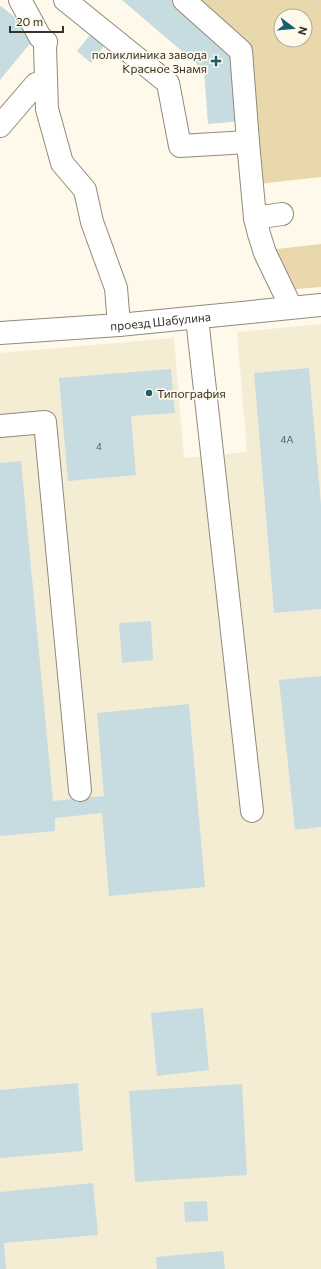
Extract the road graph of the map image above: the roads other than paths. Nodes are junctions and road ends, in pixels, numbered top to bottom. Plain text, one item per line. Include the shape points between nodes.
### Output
1 (20, 0) edge
2 (65, 0) edge
3 (184, 0) edge
4 (36, 84) dead end
5 (0, 126) edge
6 (248, 142) junction
7 (282, 214) dead end
8 (255, 218) junction
9 (321, 305) edge
10 (291, 307) junction
11 (197, 318) junction
12 (119, 325) junction
13 (0, 333) edge
14 (0, 426) edge
15 (80, 790) dead end
16 (252, 812) dead end

1 - 12 street via 40,37 46,42 47,109 62,163 85,190 92,222 116,288
2 - 6 street via 168,83 180,146
3 - 6 street via 241,51
4 - 5 street
6 - 8 street
7 - 8 street
8 - 10 street via 266,253
9 - 10 street, проезд Шабулина
10 - 11 street, проезд Шабулина
11 - 12 street, проезд Шабулина
11 - 16 street
12 - 13 street, проезд Шабулина
14 - 15 street via 45,422

